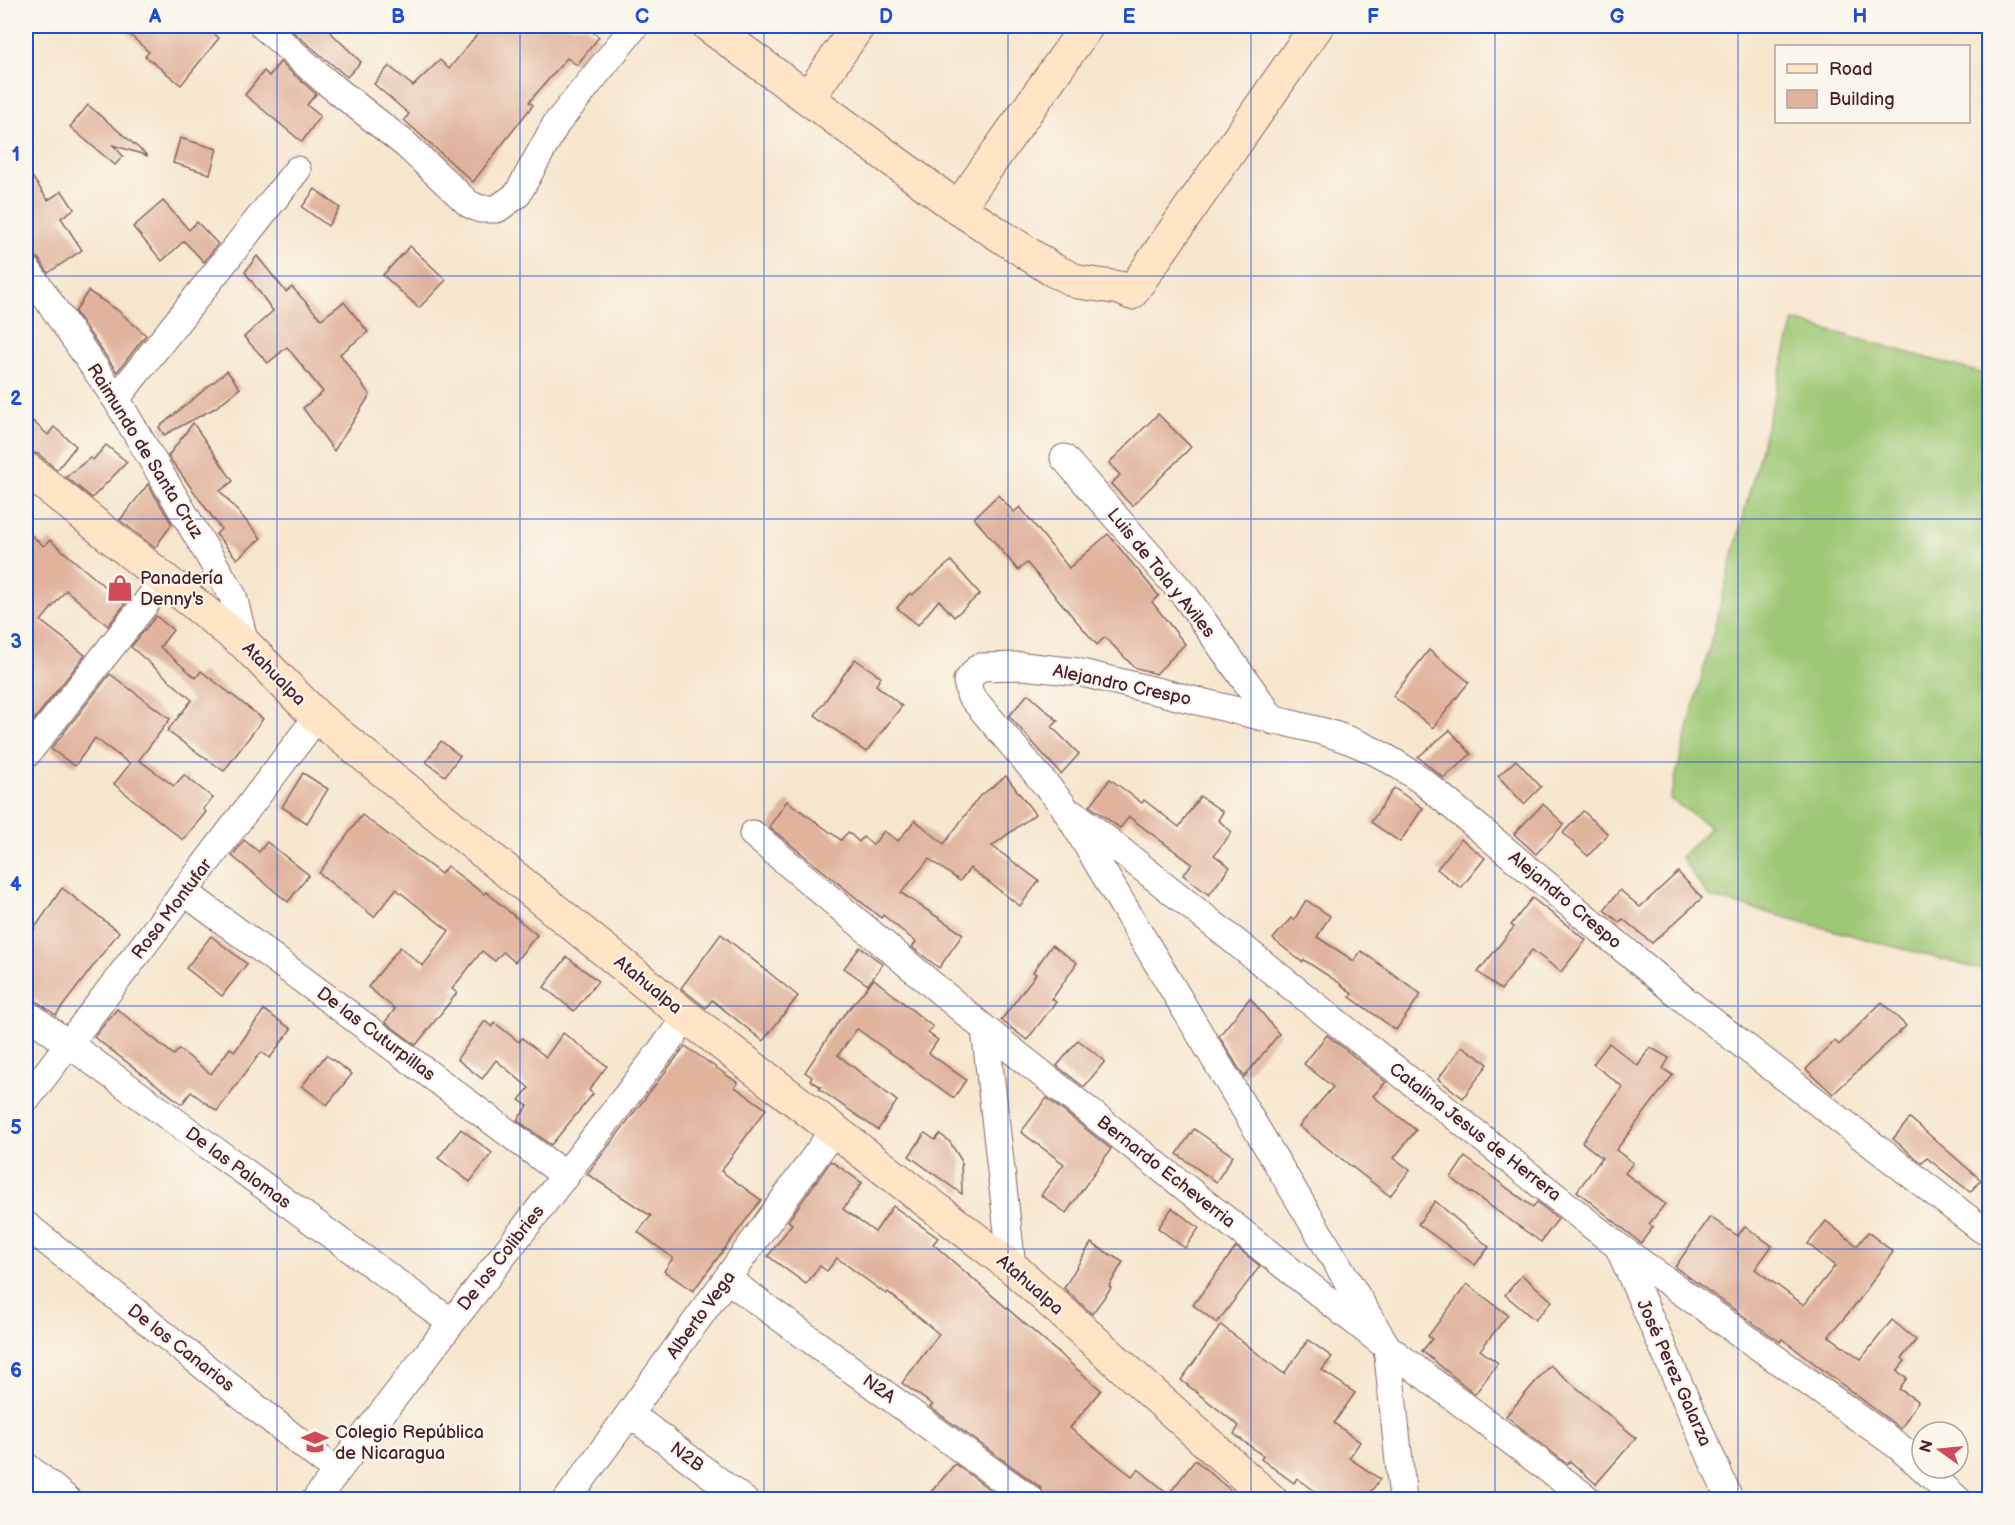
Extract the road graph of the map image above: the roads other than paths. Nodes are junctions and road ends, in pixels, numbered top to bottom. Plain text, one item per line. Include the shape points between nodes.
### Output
1 (263, 26) edge
2 (709, 26) edge
3 (858, 26) edge
4 (1088, 26) edge
5 (1317, 26) edge
6 (634, 28) edge
7 (808, 98) junction
8 (297, 170) dead end
9 (958, 208) junction
10 (26, 268) edge
11 (116, 399) junction
12 (1064, 458) dead end
13 (26, 469) edge
14 (164, 580) junction
15 (244, 644) junction
16 (317, 717) junction
17 (1274, 721) junction
18 (26, 755) edge
19 (1063, 805) junction
20 (753, 834) dead end
21 (186, 892) junction
22 (26, 1013) edge
23 (687, 1017) junction
24 (985, 1029) junction
25 (68, 1044) junction
26 (26, 1100) edge
27 (834, 1130) junction
28 (566, 1176) junction
29 (26, 1225) edge
30 (1983, 1230) dead end
31 (1619, 1247) junction
32 (1012, 1267) junction
33 (728, 1279) junction
34 (451, 1322) junction
35 (1387, 1347) junction
36 (630, 1414) junction
37 (1910, 1457) edge
38 (26, 1466) edge
39 (336, 1471) junction
40 (1936, 1480) edge
41 (68, 1500) edge
42 (315, 1500) edge
43 (567, 1500) edge
44 (744, 1500) edge
45 (1031, 1500) edge
46 (1271, 1500) edge
47 (1403, 1500) edge
48 (1589, 1500) edge
49 (1730, 1500) edge
50 (1958, 1500) edge

1 - 6 street via 405,144 469,204 480,209 497,209 517,195 556,124
2 - 7 street
3 - 7 street
4 - 9 street
5 - 9 street via 1131,293 1064,276
7 - 9 street
8 - 11 street
10 - 11 street, Raimundo de Santa Cruz
11 - 15 street, Raimundo de Santa Cruz via 233,596
12 - 17 street, Luis de Tola y Aviles via 1185,597
13 - 14 street, Atahualpa
14 - 15 street, Atahualpa
14 - 18 street
15 - 16 street, Atahualpa
16 - 21 street, Rosa Montufar
16 - 23 street, Atahualpa
17 - 19 street, Alejandro Crespo via 1078,672 1023,666 979,667 967,681 970,694
17 - 30 street, Alejandro Crespo via 1358,741 1421,780 1686,1001
19 - 31 street, Catalina Jesus de Herrera
19 - 35 street, Alejandro Crespo
20 - 24 street, Bernardo Echeverria
21 - 25 street, Rosa Montufar
21 - 28 street, De las Cuturpillas
22 - 25 street, De las Palomas
23 - 27 street, Atahualpa
23 - 28 street, De los Colibries
24 - 32 street
24 - 35 street, Bernardo Echeverria
25 - 26 street, Rosa Montufar
25 - 34 street, De las Palomas
27 - 32 street, Atahualpa
27 - 33 street, Alberto Vega
28 - 34 street, De los Colibries
29 - 39 street, De los Canarios
31 - 37 street, Catalina Jesus de Herrera
31 - 49 street, José Perez Galarza
32 - 46 street, Atahualpa
33 - 36 street, Alberto Vega
33 - 45 street, N2A
34 - 39 street, De los Colibries
35 - 47 street, Alejandro Crespo
35 - 48 street, Bernardo Echeverria
36 - 43 street, Alberto Vega
36 - 44 street, N2B
38 - 41 street
39 - 42 street, De los Colibries
40 - 50 street, Catalina Jesus de Herrera

